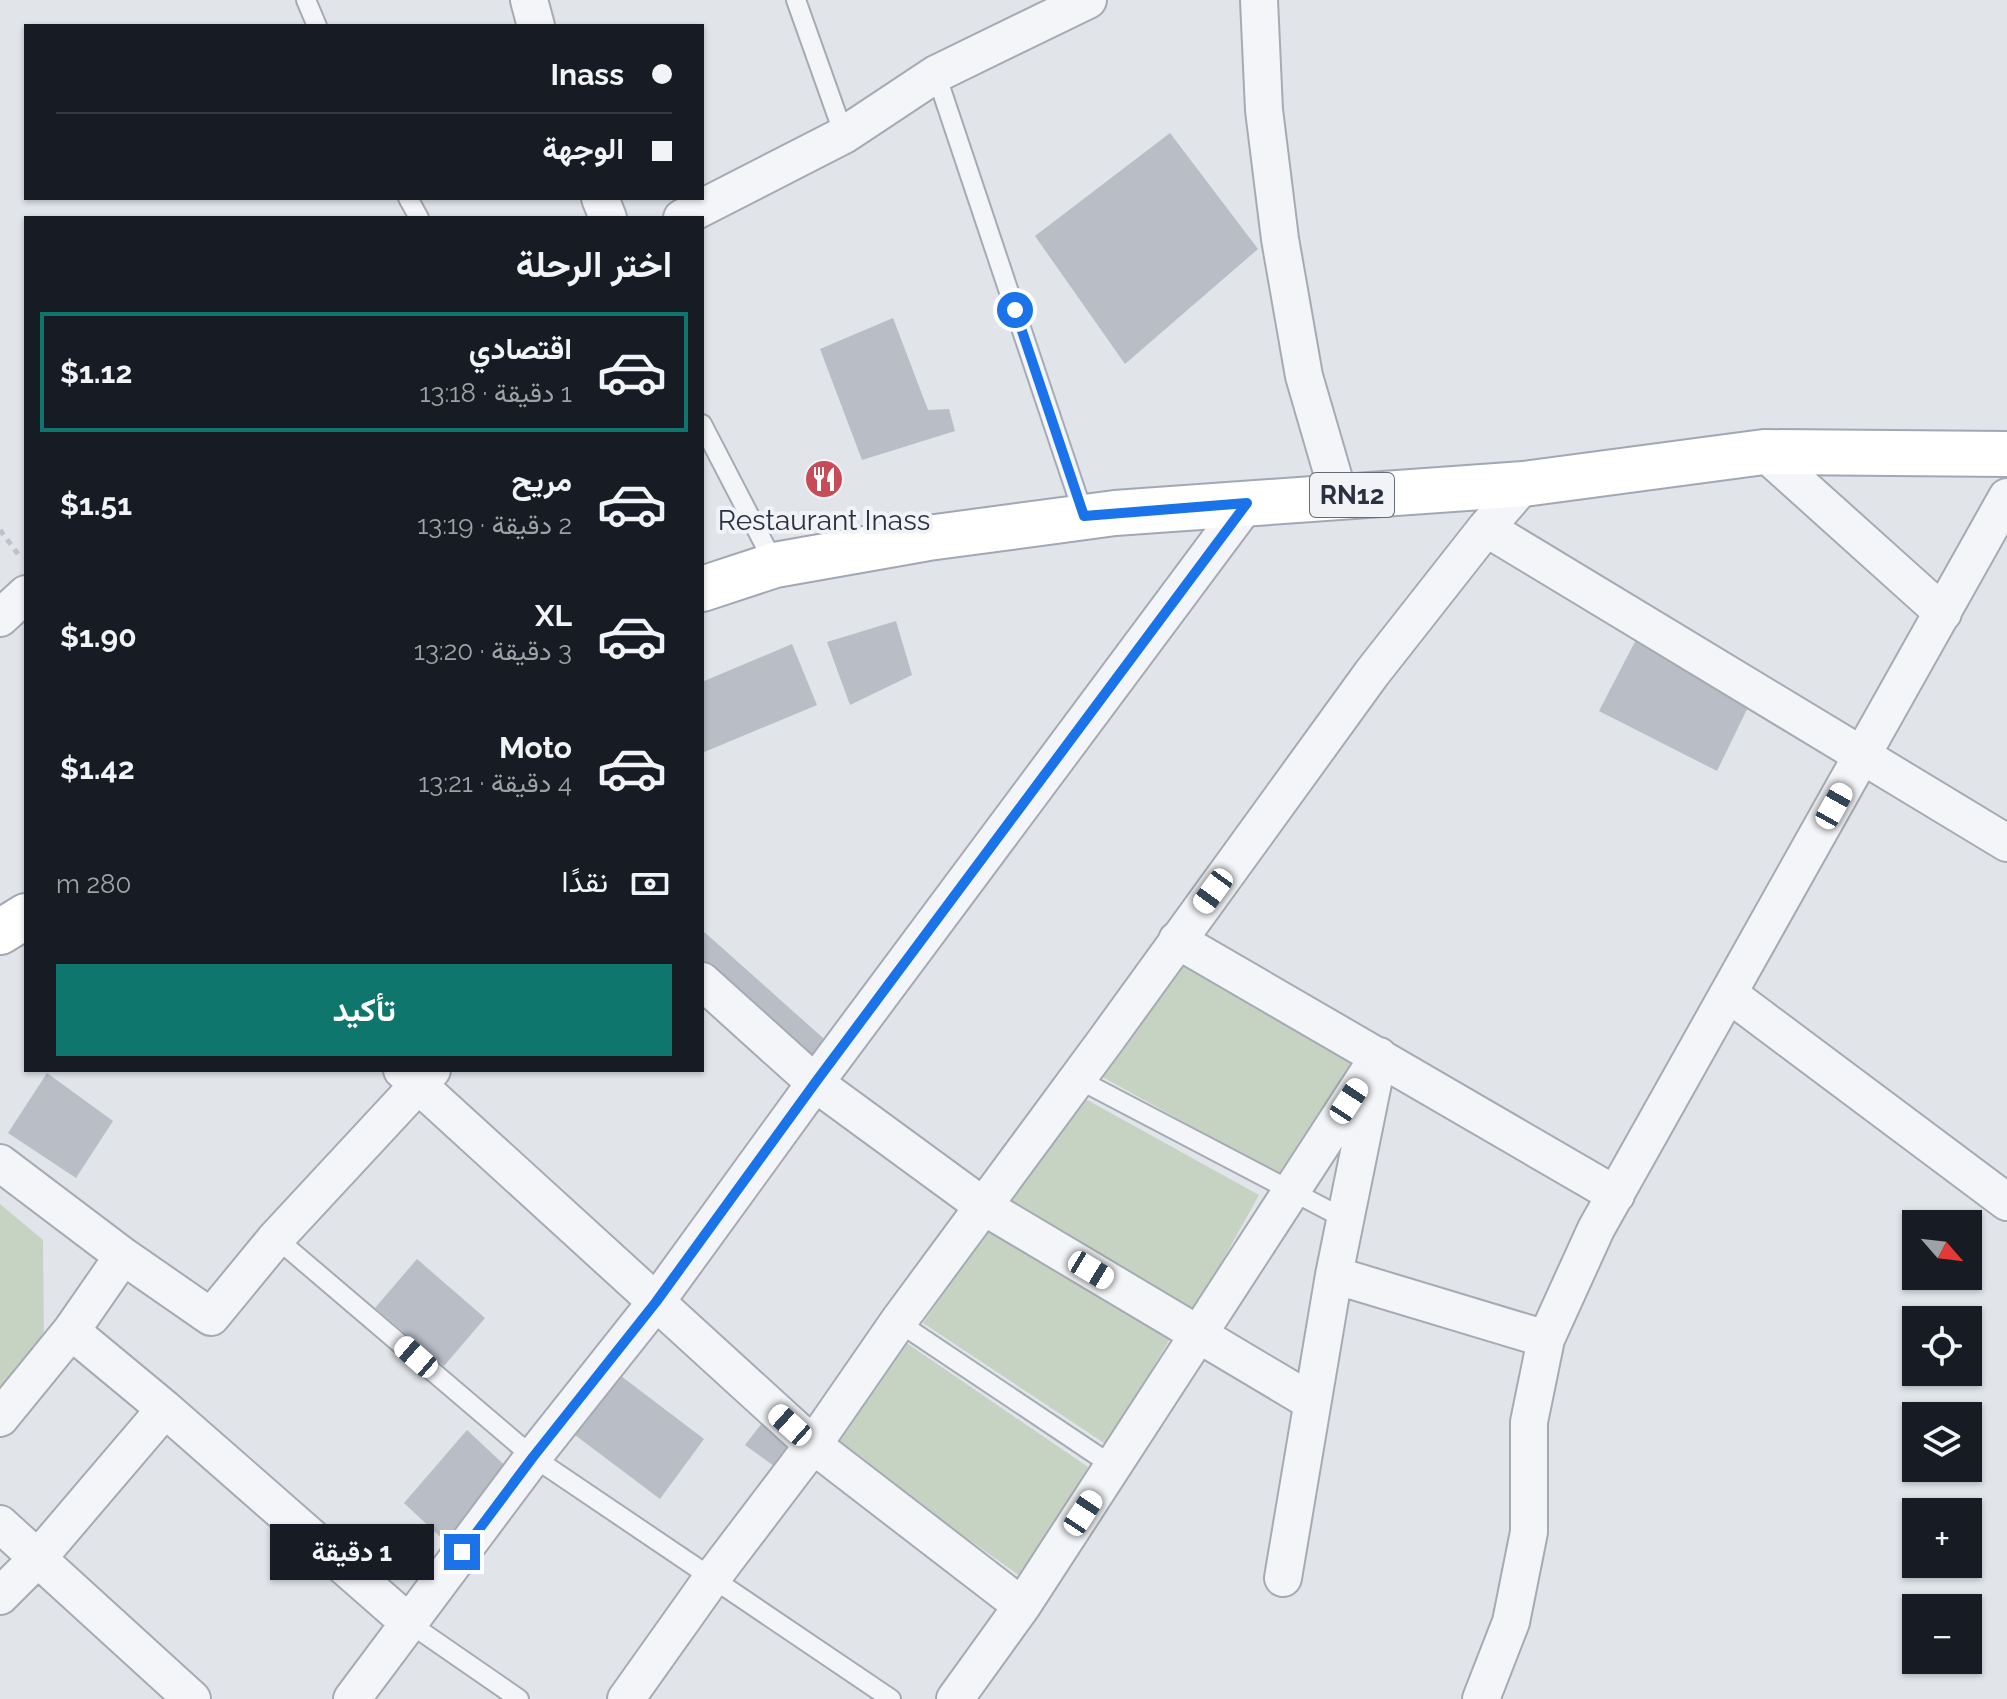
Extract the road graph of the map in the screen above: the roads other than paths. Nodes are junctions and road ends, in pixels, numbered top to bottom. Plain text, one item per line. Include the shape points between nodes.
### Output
1 (306, 0) edge
2 (529, 0) edge
3 (796, 0) edge
4 (1088, 0) edge
5 (1259, 0) edge
6 (316, 24) edge
7 (535, 24) edge
8 (936, 74) junction
9 (844, 135) junction
10 (686, 216) edge
11 (704, 428) edge
12 (1764, 452) junction
13 (2007, 454) edge
14 (1524, 484) junction
15 (1339, 496) junction
16 (2007, 497) edge
17 (1247, 503) junction
18 (1084, 516) junction
19 (1486, 528) junction
20 (775, 565) junction
21 (704, 588) edge
22 (24, 596) edge
23 (1943, 613) junction
24 (0, 618) edge
25 (1862, 755) junction
26 (2007, 843) edge
27 (24, 917) edge
28 (0, 932) edge
29 (1177, 940) junction
30 (704, 983) edge
31 (1729, 994) junction
32 (1379, 1056) junction
33 (417, 1075) edge
34 (1076, 1078) junction
35 (815, 1083) junction
36 (0, 1163) edge
37 (1291, 1191) junction
38 (1616, 1195) junction
39 (2007, 1202) edge
40 (983, 1206) junction
41 (1345, 1219) junction
42 (276, 1238) junction
43 (123, 1256) junction
44 (1334, 1275) junction
45 (656, 1302) junction
46 (898, 1322) junction
47 (71, 1331) junction
48 (1199, 1334) junction
49 (1546, 1339) junction
50 (1312, 1402) junction
51 (165, 1409) junction
52 (0, 1418) edge
53 (813, 1445) junction
54 (533, 1457) junction
55 (1113, 1466) junction
56 (0, 1524) edge
57 (38, 1558) junction
58 (712, 1578) junction
59 (1283, 1578) dead end
60 (0, 1596) edge
61 (1022, 1606) junction
62 (409, 1623) junction
63 (192, 1699) edge
64 (352, 1699) edge
65 (519, 1699) edge
66 (626, 1699) edge
67 (891, 1699) edge
68 (955, 1699) edge
69 (1481, 1699) edge

1 - 6 lane
2 - 7 street
3 - 9 lane
4 - 8 street
5 - 15 street via 1264,110 1280,239 1304,376
8 - 9 street
8 - 18 lane
9 - 10 street
11 - 20 lane
12 - 13 main road, RN12
12 - 14 main road, RN12
12 - 23 street
14 - 15 main road, RN12
14 - 19 street
15 - 17 main road, RN12
16 - 23 street
17 - 18 main road, RN12
17 - 35 street
18 - 20 main road, RN12
19 - 25 street
19 - 29 street via 1372,673
20 - 21 main road, RN12
22 - 24 street
23 - 25 street
25 - 26 street
25 - 31 street
27 - 28 main road
29 - 32 street
29 - 34 street
30 - 35 street
31 - 38 street
31 - 39 street
32 - 37 street
32 - 38 street
32 - 41 street
33 - 42 street
33 - 45 street
34 - 37 lane
34 - 40 street
35 - 40 street
35 - 45 street
36 - 43 street
37 - 41 lane
37 - 48 street
38 - 49 street
40 - 46 street
40 - 48 street
41 - 44 street
42 - 43 street via 211,1317
42 - 54 lane
43 - 47 street
44 - 49 street
44 - 50 street
45 - 53 street
45 - 54 street
46 - 53 street
46 - 55 lane
47 - 51 street
47 - 52 street
48 - 50 street
48 - 55 street
49 - 69 street via 1529,1422 1529,1532 1511,1622
50 - 59 street
51 - 57 street
51 - 62 street
53 - 58 street
53 - 61 street
54 - 58 lane
54 - 62 street
55 - 61 street
56 - 57 street
57 - 60 street
57 - 63 street
58 - 66 street
58 - 67 lane
61 - 68 street
62 - 64 street
62 - 65 lane

